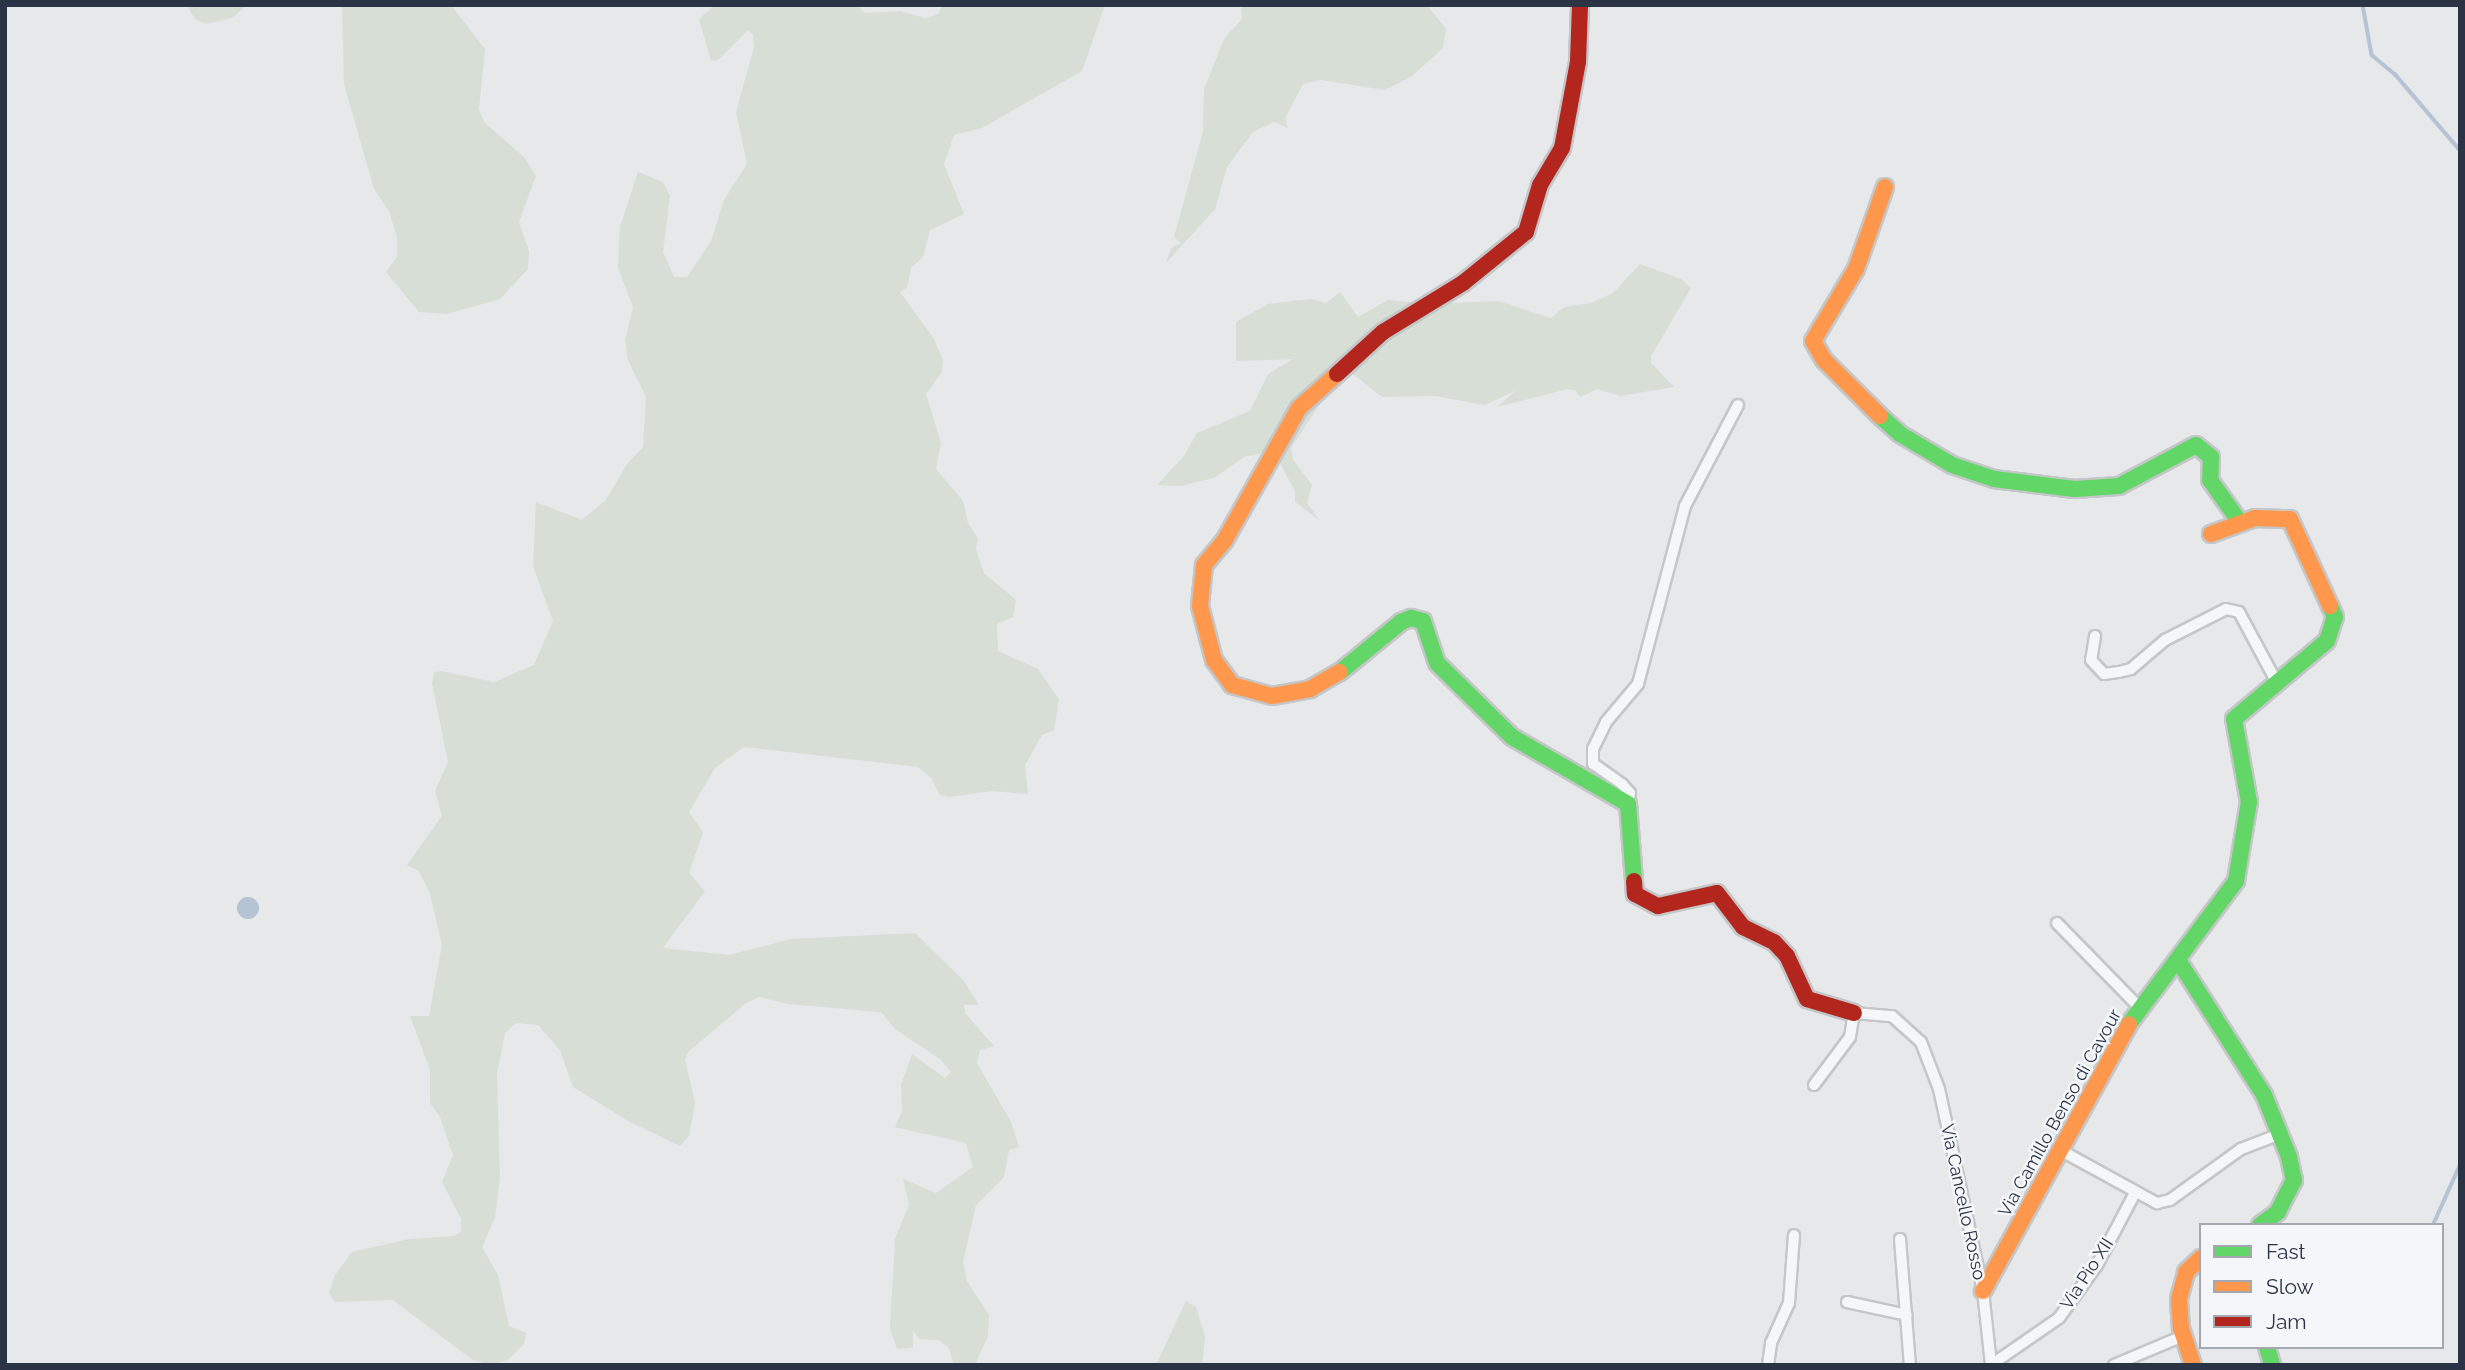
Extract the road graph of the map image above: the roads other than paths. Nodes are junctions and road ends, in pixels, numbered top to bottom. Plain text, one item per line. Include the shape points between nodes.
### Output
1 (1580, 5) edge
2 (1885, 187) dead end
3 (1738, 405) dead end
4 (2239, 521) junction
5 (2211, 534) dead end
6 (2095, 636) dead end
7 (2277, 683) junction
8 (1628, 804) junction
9 (2057, 923) dead end
10 (2178, 960) junction
11 (2141, 1009) junction
12 (1854, 1013) junction
13 (1814, 1085) dead end
14 (2277, 1135) junction
15 (2060, 1150) junction
16 (2135, 1193) junction
17 (2263, 1223) edge
18 (1794, 1235) dead end
19 (1900, 1239) dead end
20 (2199, 1260) edge
21 (1983, 1291) junction
22 (1847, 1302) dead end
23 (1906, 1315) junction
24 (2183, 1336) junction
25 (1768, 1365) edge
26 (1910, 1365) edge
27 (1991, 1365) edge
28 (2114, 1365) edge
29 (2193, 1365) edge

1 - 8 street via 1578,62 1562,148 1540,185 1526,232 1463,282 1383,332 1310,393 1277,442 1225,540 1204,565 1200,606 1221,673 1245,692 1272,696 1310,689 1346,669 1401,622 1411,618 1423,621 1437,663 1512,737
2 - 4 street via 1856,269 1813,341 1824,360 1871,408 1900,433 1952,465 1994,479 2074,489 2119,486 2196,445 2211,457 2210,480
3 - 8 street via 1685,506 1638,684 1606,722 1593,749 1593,764 1630,793
4 - 5 street
4 - 7 street via 2273,515 2290,519 2335,617 2328,642
6 - 7 street via 2090,649 2096,668 2104,674 2119,672 2131,669 2165,640 2225,610 2239,612
7 - 10 street, Via Camillo Benso di Cavour via 2234,719 2232,733 2249,802 2236,881
8 - 12 street via 1635,894 1658,906 1717,893 1743,927 1774,942 1787,956 1807,999
9 - 11 street
10 - 11 street, Via Camillo Benso di Cavour
10 - 14 street via 2264,1095
11 - 15 street, Via Camillo Benso di Cavour
12 - 13 street via 1850,1037
12 - 21 street, Via Cancello Rosso via 1892,1016 1921,1042 1939,1089
14 - 16 street via 2241,1149 2170,1200 2157,1203
14 - 17 street via 2294,1181 2278,1212
15 - 16 street
15 - 21 street, Via Camillo Benso di Cavour
16 - 27 street, Via Pio XII via 2097,1265 2059,1318
18 - 25 street via 1789,1303 1771,1343
19 - 23 street
20 - 24 street via 2186,1272 2179,1299
21 - 27 street, Via Cancello Rosso
22 - 23 street
23 - 26 street
24 - 28 street
24 - 29 street

